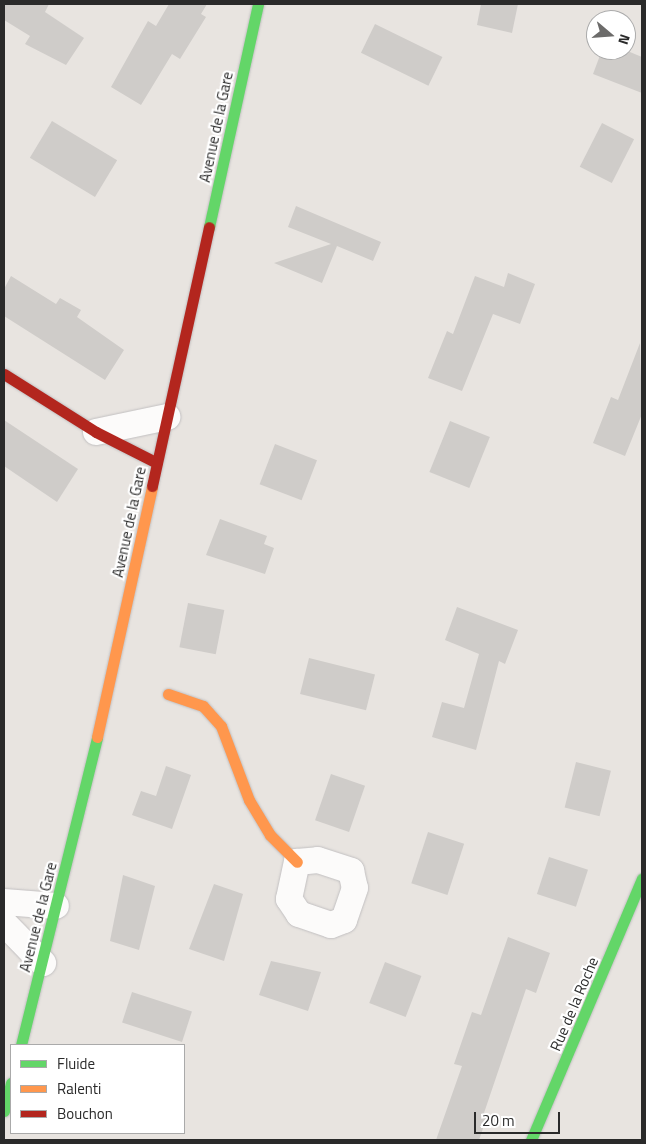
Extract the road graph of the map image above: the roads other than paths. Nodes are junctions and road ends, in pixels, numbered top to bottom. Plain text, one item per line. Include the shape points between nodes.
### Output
1 (258, 4) edge
2 (4, 374) edge
3 (167, 417) junction
4 (96, 432) junction
5 (157, 463) junction
6 (168, 694) dead end
7 (297, 862) dead end
8 (642, 879) edge
9 (4, 902) edge
10 (56, 906) junction
11 (4, 923) edge
12 (43, 963) junction
13 (21, 1044) edge
14 (10, 1087) edge
15 (4, 1111) edge
16 (531, 1140) edge

1 - 3 street, Avenue de la Gare
2 - 4 street
3 - 4 street
3 - 5 street, Avenue de la Gare
4 - 5 street
5 - 10 street, Avenue de la Gare
6 - 7 street via 203,706 221,726 249,800 270,835
8 - 16 street, Rue de la Roche
9 - 10 street
10 - 12 street, Avenue de la Gare
11 - 12 street
12 - 13 street, Avenue de la Gare
14 - 15 street

